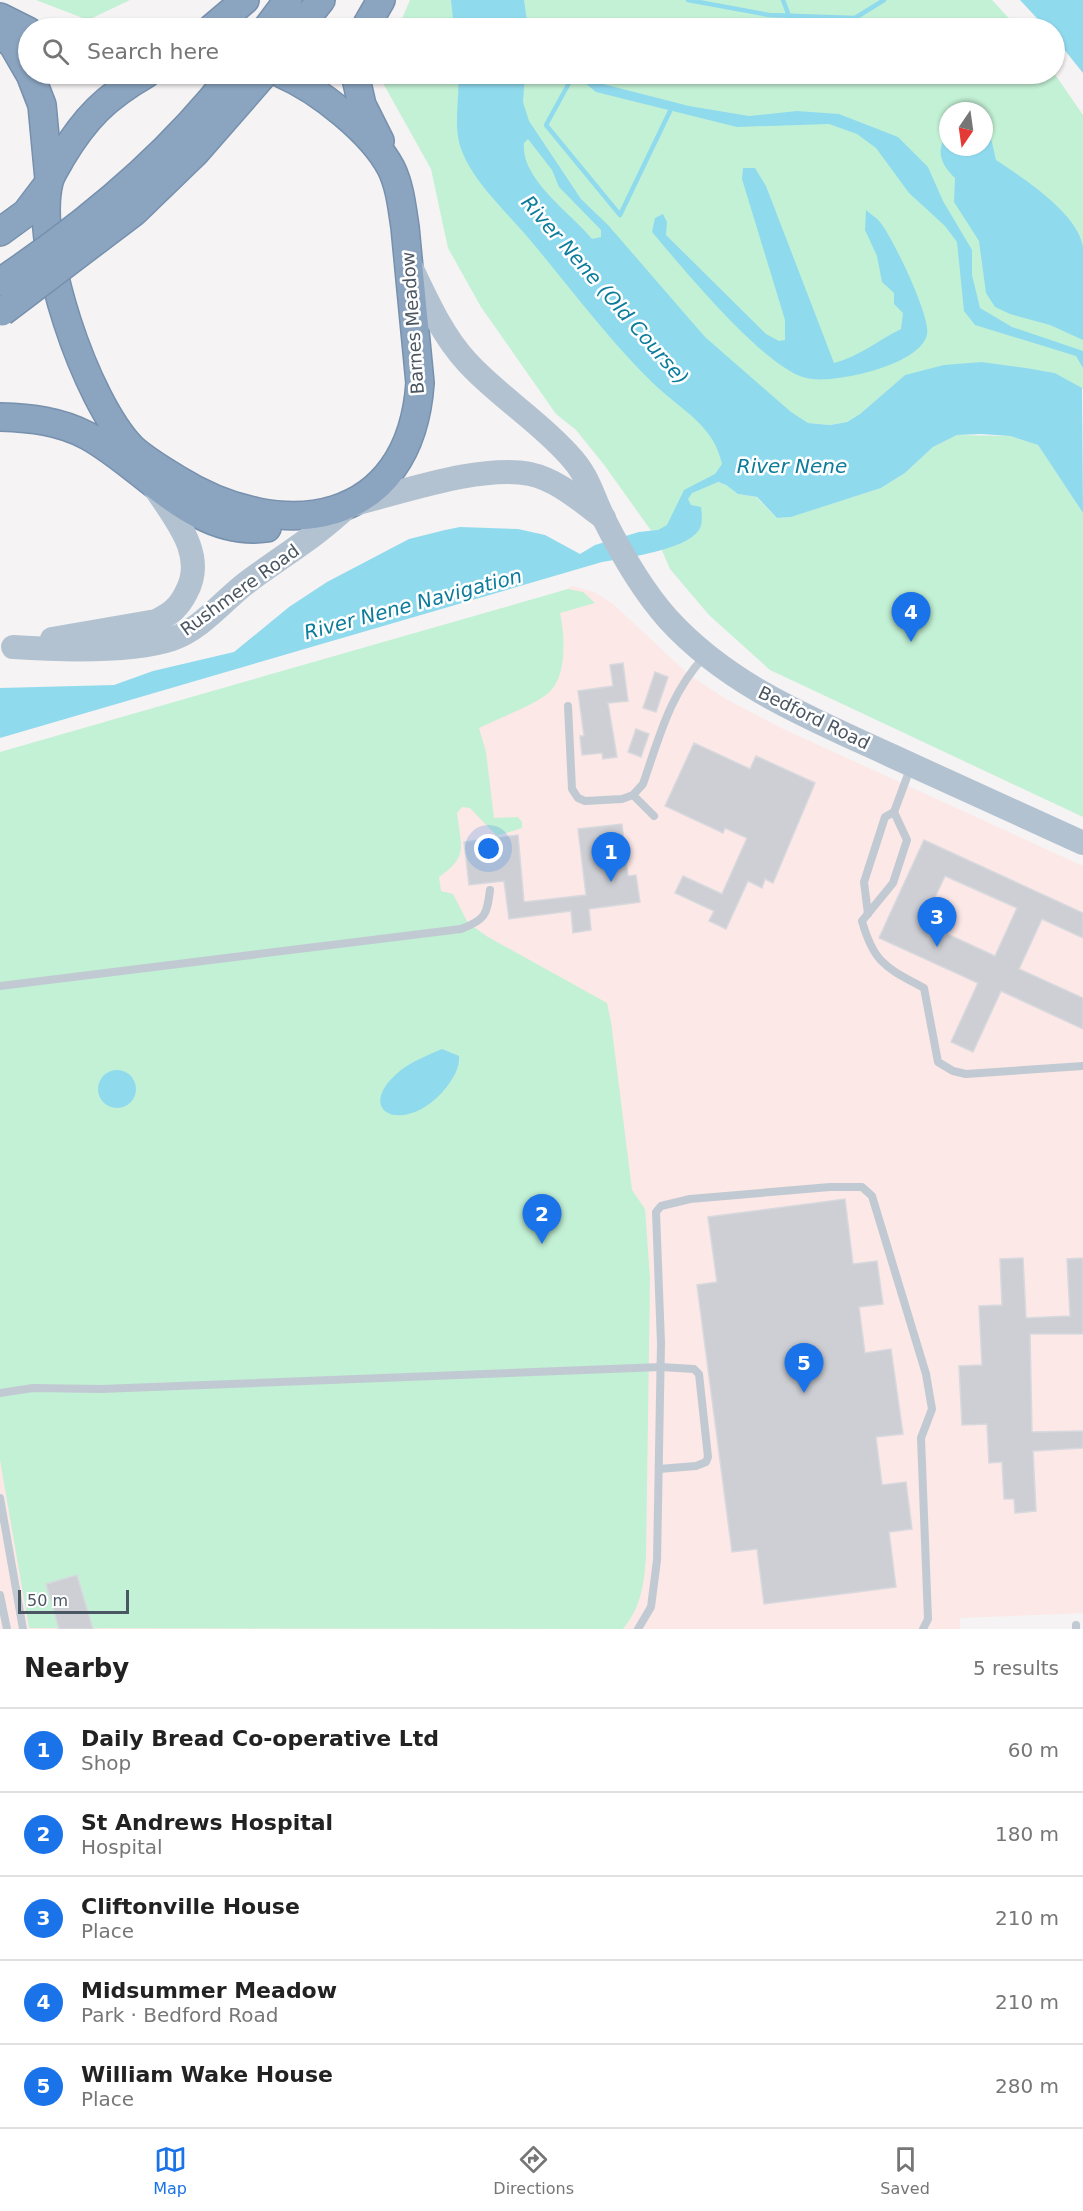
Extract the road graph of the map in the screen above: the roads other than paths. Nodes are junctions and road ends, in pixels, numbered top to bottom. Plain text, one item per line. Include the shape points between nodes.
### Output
1 (245, 0) edge
2 (288, 0) edge
3 (321, 0) edge
4 (381, 0) edge
5 (0, 17) edge
6 (224, 18) edge
7 (274, 18) edge
8 (307, 18) edge
9 (371, 18) edge
10 (18, 25) edge
11 (0, 33) edge
12 (18, 53) edge
13 (34, 84) edge
14 (129, 84) edge
15 (223, 84) edge
16 (255, 84) edge
17 (302, 84) edge
18 (357, 84) edge
19 (390, 167) junction
20 (49, 182) junction
21 (0, 232) edge
22 (411, 267) junction
23 (0, 282) edge
24 (1, 313) edge
25 (0, 417) edge
26 (132, 448) junction
27 (150, 481) junction
28 (351, 505) junction
29 (306, 517) junction
30 (608, 525) junction
31 (7, 647) edge
32 (705, 656) junction
33 (568, 706) dead end
34 (912, 765) junction
35 (633, 795) junction
36 (894, 812) junction
37 (654, 816) dead end
38 (1083, 843) edge
39 (490, 890) dead end
40 (868, 914) junction
41 (0, 986) edge
42 (1083, 1066) edge
43 (661, 1366) junction
44 (0, 1393) edge
45 (659, 1469) junction
46 (0, 1498) edge
47 (0, 1595) edge
48 (641, 1626) edge
49 (7, 1629) edge
50 (23, 1629) edge
51 (652, 1629) edge
52 (923, 1629) edge

1 - 6 highway
2 - 7 highway
3 - 8 highway
4 - 9 highway
5 - 10 highway
11 - 12 highway
13 - 20 highway via 42,105
14 - 20 highway via 91,115
15 - 23 highway, bridge via 138,176 53,247
16 - 24 highway, bridge via 196,152 134,212
17 - 19 highway, Barnes Meadow via 328,102
18 - 19 highway via 362,105
19 - 22 highway, Barnes Meadow via 401,203
20 - 21 highway via 26,213
20 - 26 highway, Barnes Meadow via 47,240 70,331 89,378
22 - 28 highway, Barnes Meadow via 420,383 412,435 401,456 366,496
22 - 30 main road, Bedford Road via 442,330 466,361 570,456 594,490
25 - 27 highway via 58,423 116,455
26 - 27 main road, Rushmere Road
26 - 29 highway, Barnes Meadow via 221,503
27 - 29 highway via 188,508 231,526 264,528
27 - 31 main road, Rushmere Road via 187,537 195,561 188,590 175,610 156,621
28 - 29 highway, Barnes Meadow
28 - 30 main road, Bedford Road via 481,474 530,474 572,494
28 - 31 main road, Rushmere Road via 174,638 64,651
30 - 32 main road, Bedford Road via 631,567 668,618
32 - 34 main road, Bedford Road via 744,684 792,710
32 - 35 lane via 675,696 644,784
33 - 35 lane via 573,789 578,798 622,799
34 - 36 lane
34 - 38 main road, Bedford Road
35 - 37 lane
36 - 40 lane via 885,817 864,882
36 - 40 lane via 907,840 893,884
39 - 41 lane via 485,915 461,929
40 - 42 lane via 862,921 868,945 885,967 924,988 938,1062 966,1074
43 - 44 lane via 121,1388 33,1388
43 - 45 lane
43 - 45 lane via 694,1369 699,1374 708,1457 696,1466
43 - 52 lane via 660,1260 655,1227 656,1212 661,1206 690,1199 830,1187 862,1187 872,1196 926,1374 932,1409 921,1438 928,1619
45 - 48 lane via 655,1590
46 - 50 lane
47 - 49 lane
48 - 51 lane

